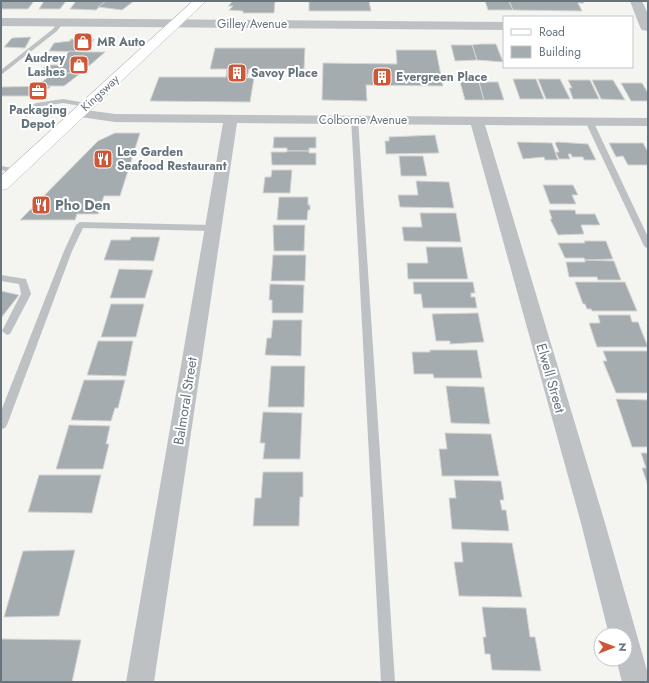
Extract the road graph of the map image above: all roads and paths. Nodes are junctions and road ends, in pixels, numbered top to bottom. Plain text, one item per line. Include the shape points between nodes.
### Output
1 (200, 1) edge
2 (636, 1) edge
3 (1, 22) edge
4 (61, 22) junction
5 (175, 23) junction
6 (503, 26) edge
7 (633, 27) edge
8 (648, 27) edge
9 (1, 73) edge
10 (36, 105) dead end
11 (82, 109) junction
12 (231, 119) junction
13 (354, 119) junction
14 (477, 121) junction
15 (589, 121) junction
16 (648, 122) edge
17 (9, 170) edge
18 (1, 185) edge
19 (212, 228) junction
20 (648, 246) edge
21 (1, 278) edge
22 (7, 331) dead end
23 (1, 425) edge
24 (621, 627) edge
25 (632, 667) edge
26 (140, 682) edge
27 (388, 682) edge
28 (636, 682) edge

1 - 5 main road, Kingsway
2 - 8 street
3 - 4 street, Gilley Avenue
4 - 5 street, Gilley Avenue
4 - 9 lane via 55,30
5 - 6 street, Gilley Avenue
5 - 11 main road, Kingsway
7 - 8 street
10 - 11 lane via 63,101
11 - 12 street, Colborne Avenue via 105,118
11 - 17 main road, Kingsway
12 - 13 street, Colborne Avenue
12 - 19 street, Balmoral Street
13 - 14 street, Colborne Avenue
13 - 27 lane
14 - 15 street, Colborne Avenue
14 - 24 street, Elwell Street
15 - 16 street, Colborne Avenue
15 - 20 lane
17 - 18 main road, Kingsway
19 - 23 lane via 80,225
19 - 26 street, Balmoral Street
21 - 22 lane via 23,281 26,294
25 - 28 street

